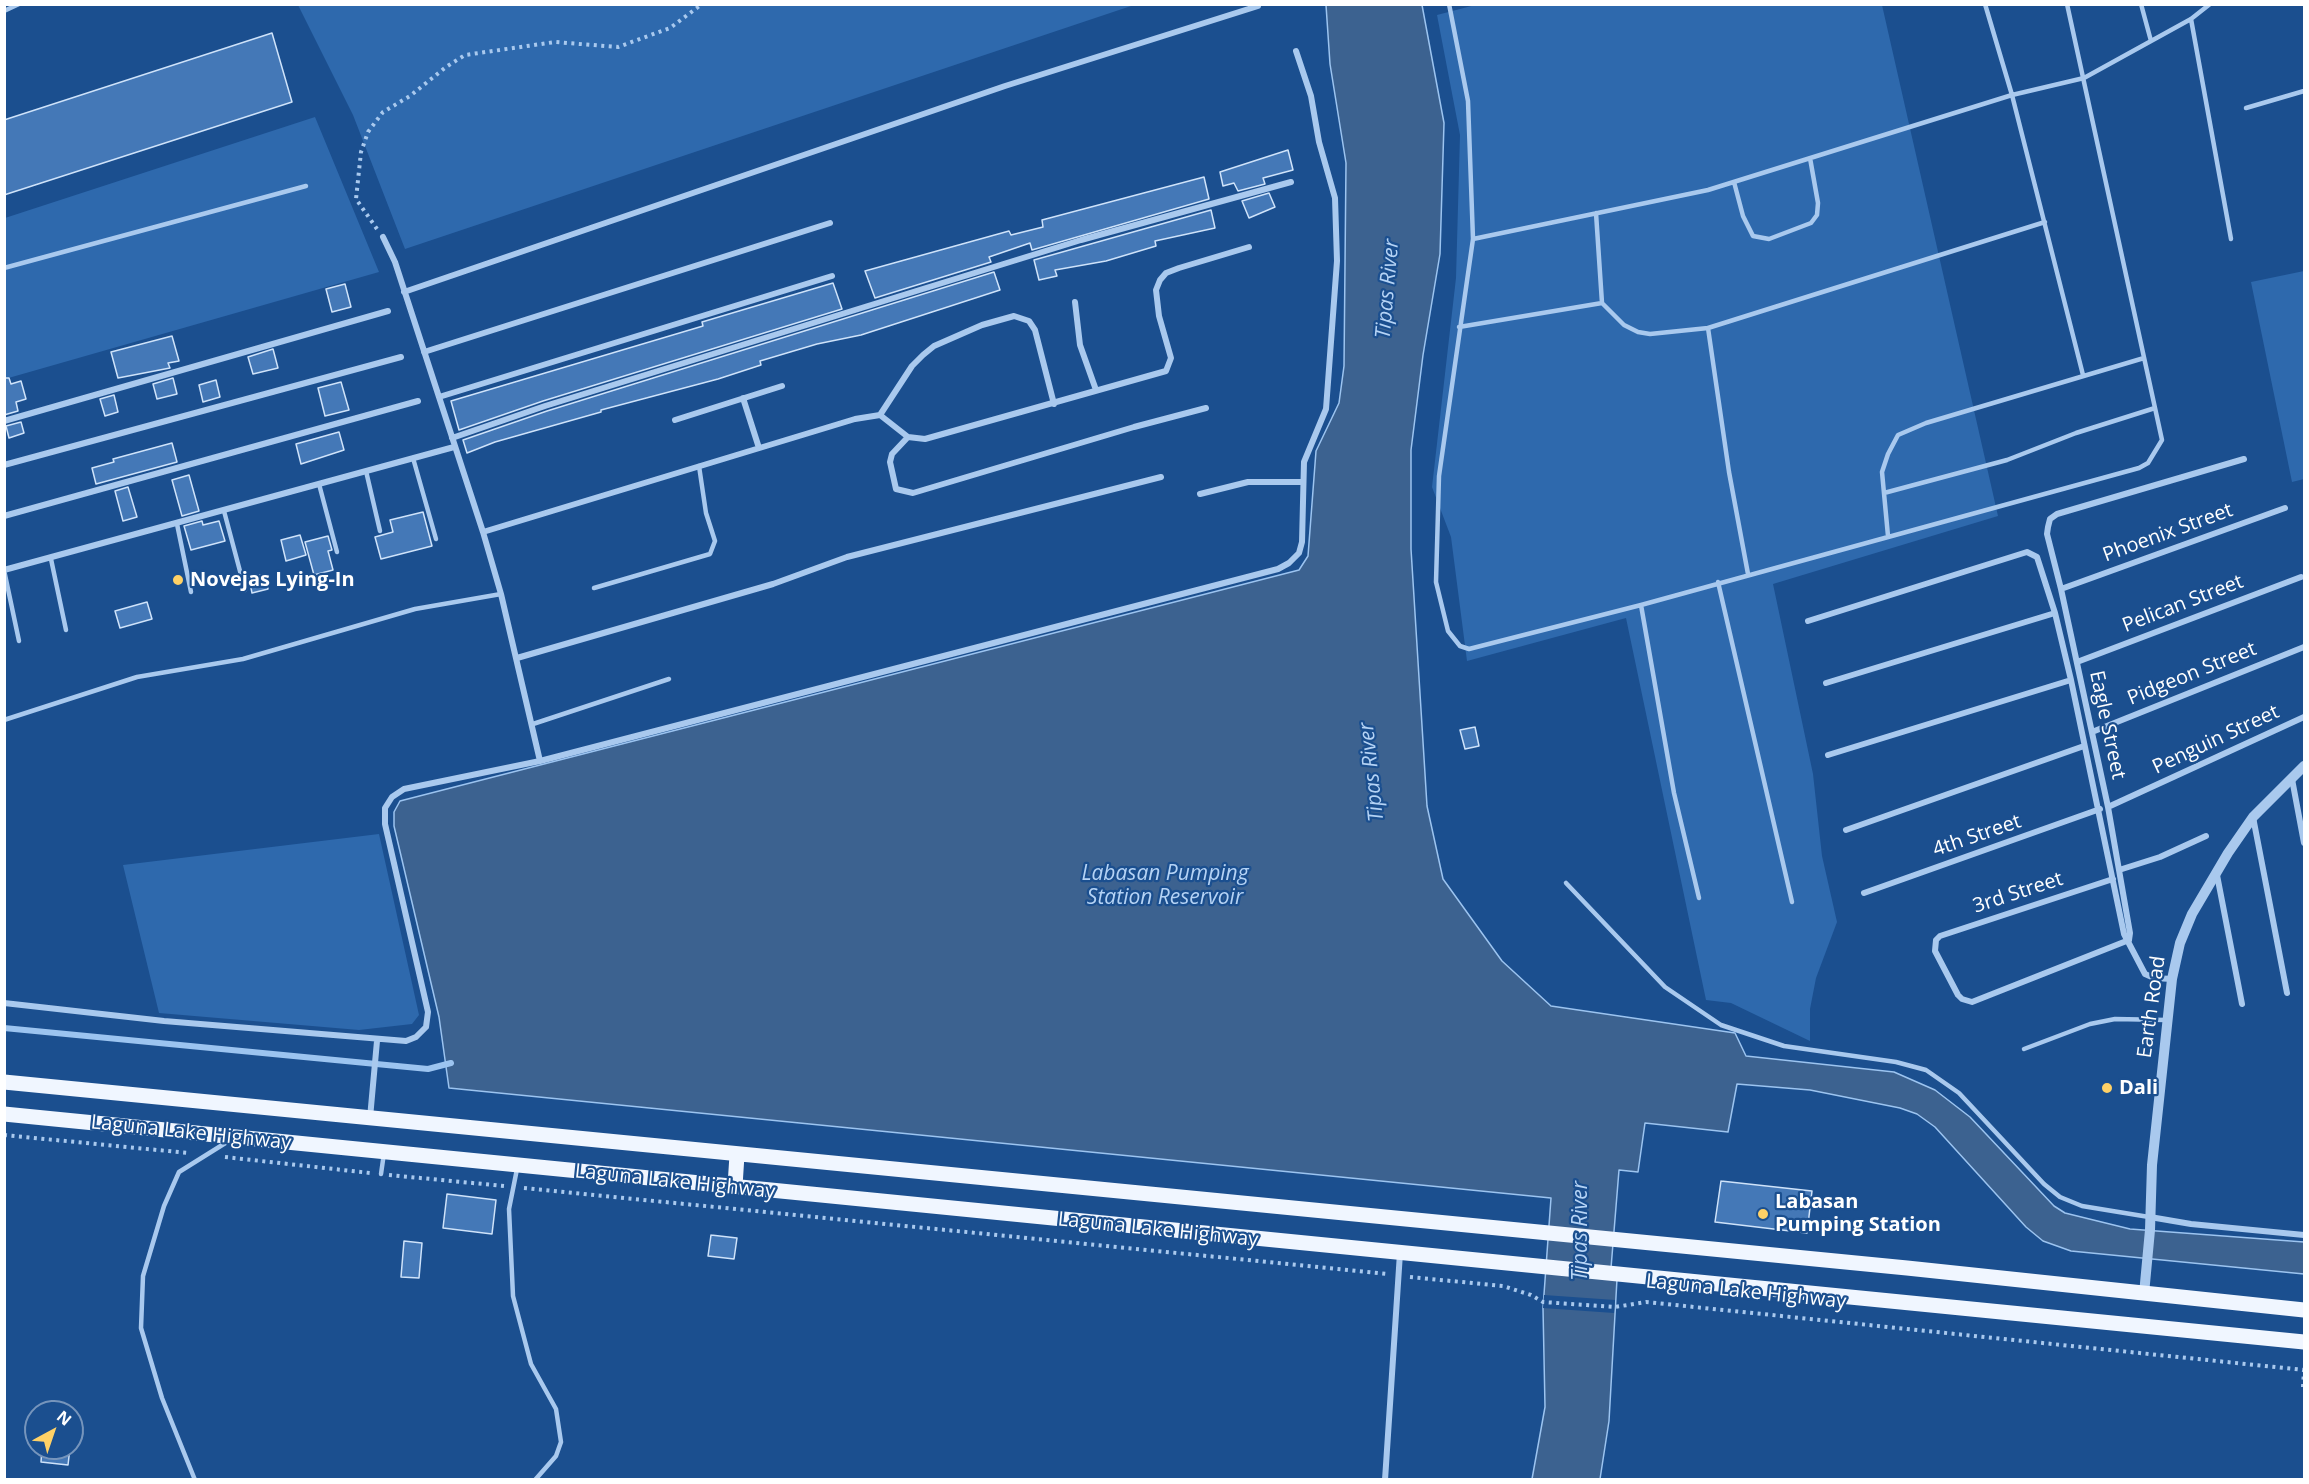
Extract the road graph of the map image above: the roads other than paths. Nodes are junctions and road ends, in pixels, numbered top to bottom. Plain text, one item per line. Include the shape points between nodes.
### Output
1 (19, 4) edge
2 (1449, 4) edge
3 (1985, 4) edge
4 (2067, 4) edge
5 (2141, 4) edge
6 (2210, 4) edge
7 (1258, 6) dead end
8 (4, 11) edge
9 (2191, 19) junction
10 (2151, 41) junction
11 (1296, 51) dead end
12 (2084, 78) junction
13 (2304, 92) edge
14 (2012, 95) junction
15 (2246, 108) dead end
16 (1810, 158) junction
17 (1291, 182) dead end
18 (1734, 182) junction
19 (306, 186) dead end
20 (1596, 213) junction
21 (2045, 222) junction
22 (830, 223) dead end
23 (383, 237) road end
24 (1473, 239) junction
25 (2231, 239) dead end
26 (1249, 247) dead end
27 (4, 268) edge
28 (832, 276) dead end
29 (404, 292) junction
30 (1075, 302) dead end
31 (1602, 303) junction
32 (388, 311) dead end
33 (1459, 327) junction
34 (1708, 328) junction
35 (424, 352) junction
36 (401, 357) dead end
37 (2144, 358) junction
38 (2083, 375) junction
39 (782, 386) dead end
40 (1096, 390) junction
41 (439, 397) junction
42 (743, 398) junction
43 (418, 402) dead end
44 (1054, 404) junction
45 (1206, 408) dead end
46 (2155, 408) junction
47 (880, 415) junction
48 (675, 420) dead end
49 (4, 421) edge
50 (908, 437) junction
51 (452, 438) junction
52 (454, 447) junction
53 (759, 448) junction
54 (413, 458) junction
55 (2244, 459) dead end
56 (4, 465) edge
57 (699, 466) junction
58 (366, 471) junction
59 (1161, 477) dead end
60 (1304, 482) junction
61 (319, 484) junction
62 (1884, 493) junction
63 (1200, 494) dead end
64 (2285, 508) dead end
65 (224, 511) junction
66 (4, 516) edge
67 (177, 524) junction
68 (380, 531) dead end
69 (483, 532) junction
70 (1888, 536) junction
71 (436, 539) dead end
72 (337, 552) dead end
73 (51, 559) junction
74 (4, 570) edge
75 (1748, 574) junction
76 (2301, 577) dead end
77 (1718, 582) junction
78 (594, 588) dead end
79 (2061, 589) junction
80 (245, 590) dead end
81 (191, 592) dead end
82 (501, 594) junction
83 (1641, 605) junction
84 (2055, 613) junction
85 (1808, 621) dead end
86 (66, 630) dead end
87 (20, 641) dead end
88 (2304, 647) edge
89 (517, 658) junction
90 (2077, 662) junction
91 (669, 679) dead end
92 (2072, 680) junction
93 (1826, 683) dead end
94 (2304, 717) edge
95 (4, 720) edge
96 (533, 724) junction
97 (2092, 732) junction
98 (2084, 746) junction
99 (1828, 755) dead end
100 (540, 761) junction
101 (2304, 766) edge
102 (2292, 776) junction
103 (2108, 807) junction
104 (2100, 809) junction
105 (2253, 817) junction
106 (1846, 830) dead end
107 (2206, 836) dead end
108 (2304, 843) edge
109 (2119, 870) junction
110 (2216, 872) junction
111 (2113, 879) junction
112 (1566, 883) dead end
113 (1864, 893) dead end
114 (1699, 898) dead end
115 (1792, 902) dead end
116 (2129, 940) junction
117 (2172, 979) junction
118 (2287, 993) dead end
119 (4, 1003) edge
120 (2242, 1004) dead end
121 (2168, 1020) junction
122 (377, 1041) junction
123 (2024, 1049) dead end
124 (4, 1082) edge
125 (371, 1111) junction
126 (4, 1114) edge
127 (232, 1139) junction
128 (384, 1150) junction
129 (737, 1155) junction
130 (518, 1164) junction
131 (381, 1174) road end
132 (735, 1185) junction
133 (2150, 1217) junction
134 (2304, 1235) edge
135 (1400, 1253) junction
136 (2144, 1294) junction
137 (2304, 1310) edge
138 (2304, 1342) edge
139 (195, 1479) edge
140 (535, 1479) edge
141 (1385, 1479) edge

1 - 8 lane
2 - 24 lane via 1468,101
3 - 14 lane
4 - 12 lane
5 - 10 lane
6 - 9 lane
7 - 29 street via 1005,86
9 - 10 lane
9 - 25 lane
10 - 12 lane
11 - 60 street via 1311,96 1337,215 1326,409 1304,462
12 - 14 lane
12 - 37 lane
13 - 15 lane
14 - 16 lane
14 - 21 lane
16 - 18 lane
16 - 18 lane via 1817,215 1810,224 1769,239 1753,236
17 - 51 street via 1081,240
18 - 20 lane
19 - 27 lane
20 - 24 lane
20 - 31 lane
21 - 34 lane
21 - 38 lane
22 - 35 street
23 - 29 street
24 - 33 lane
26 - 40 street via 1166,273 1156,290 1170,365 1166,371
28 - 41 street
29 - 35 street
30 - 40 street via 1080,345
31 - 33 lane
31 - 34 lane via 1638,332
32 - 49 street
33 - 83 lane via 1439,476 1435,542 1436,582 1452,639 1470,649
34 - 75 lane
35 - 41 street
36 - 56 street
37 - 38 lane
37 - 46 lane
38 - 62 lane via 1898,435 1882,472
39 - 42 street
40 - 44 street
41 - 51 street
42 - 48 street
42 - 53 street
43 - 66 street
44 - 47 street via 1035,330 1029,321 1014,316 934,346 912,366
44 - 50 street via 925,439
45 - 50 street via 912,493 896,489 890,462 892,454
46 - 62 lane via 2007,460
46 - 70 lane via 2162,440 2148,463 2139,468
47 - 50 street
47 - 53 street
51 - 52 street
52 - 54 street
52 - 69 street
53 - 57 street
54 - 58 street
54 - 71 lane
55 - 79 street, Eagle Street via 2056,514 2050,519 2047,534
57 - 69 street
57 - 78 lane via 715,541 710,554
58 - 61 street
58 - 68 lane
59 - 89 street via 847,557 773,584
60 - 63 street via 1248,482
60 - 100 street via 1299,553 1278,569
61 - 65 street
61 - 72 lane
62 - 70 lane
64 - 79 street, Phoenix Street
65 - 67 street
65 - 80 lane
67 - 73 street
67 - 81 lane
69 - 82 street
70 - 75 lane
73 - 74 street
73 - 86 lane
74 - 87 lane
75 - 77 lane
76 - 90 street, Pelican Street
77 - 83 lane
77 - 115 lane
79 - 90 street, Eagle Street
82 - 89 street
82 - 95 lane via 424,607 243,659 136,677
83 - 114 lane via 1674,793
84 - 85 street, Eagle Street via 2037,557 2027,552
84 - 92 street, Eagle Street
84 - 93 street
88 - 97 street, Pidgeon Street
89 - 96 street
90 - 97 street, Eagle Street
91 - 96 lane
92 - 98 street, Eagle Street
92 - 99 street
94 - 103 street, Penguin Street
96 - 100 street
97 - 103 street, Eagle Street
98 - 104 street, Eagle Street
98 - 106 street
100 - 122 street via 404,789 385,808 385,824 428,1012 426,1027 416,1037
101 - 102 street, Earth Road
102 - 105 street, Earth Road
102 - 108 street
103 - 109 street, Eagle Street
104 - 111 street, Eagle Street
104 - 113 street, 4th Street
105 - 110 street, Earth Road
105 - 118 street
107 - 109 street
109 - 116 street, Eagle Street
110 - 117 street, Earth Road via 2180,943
110 - 120 street
111 - 116 street, Eagle Street via 2124,934
111 - 116 street, 3rd Street via 1940,936 1935,951 1958,995 1972,1002
112 - 133 lane via 1665,987 1721,1025 1784,1046 1926,1070 1959,1093 2060,1197 2082,1206
116 - 117 street, Eagle Street via 2145,974
117 - 121 street, Earth Road
119 - 122 street
121 - 123 lane via 2115,1019 2090,1024
121 - 133 street, Earth Road
122 - 125 street
124 - 125 main road, Laguna Lake Highway
125 - 129 main road, Laguna Lake Highway
126 - 127 main road, Laguna Lake Highway
127 - 128 main road, Laguna Lake Highway
127 - 139 lane via 179,1172 143,1276 141,1328 162,1398
128 - 130 main road, Laguna Lake Highway
128 - 131 lane
129 - 132 main road
129 - 136 main road, Laguna Lake Highway
130 - 132 main road, Laguna Lake Highway
130 - 140 lane via 509,1209 513,1296 531,1364 556,1409 561,1442 556,1455
132 - 135 main road, Laguna Lake Highway
133 - 134 street
133 - 136 street, Earth Road
135 - 138 main road, Laguna Lake Highway
135 - 141 street
136 - 137 main road, Laguna Lake Highway

